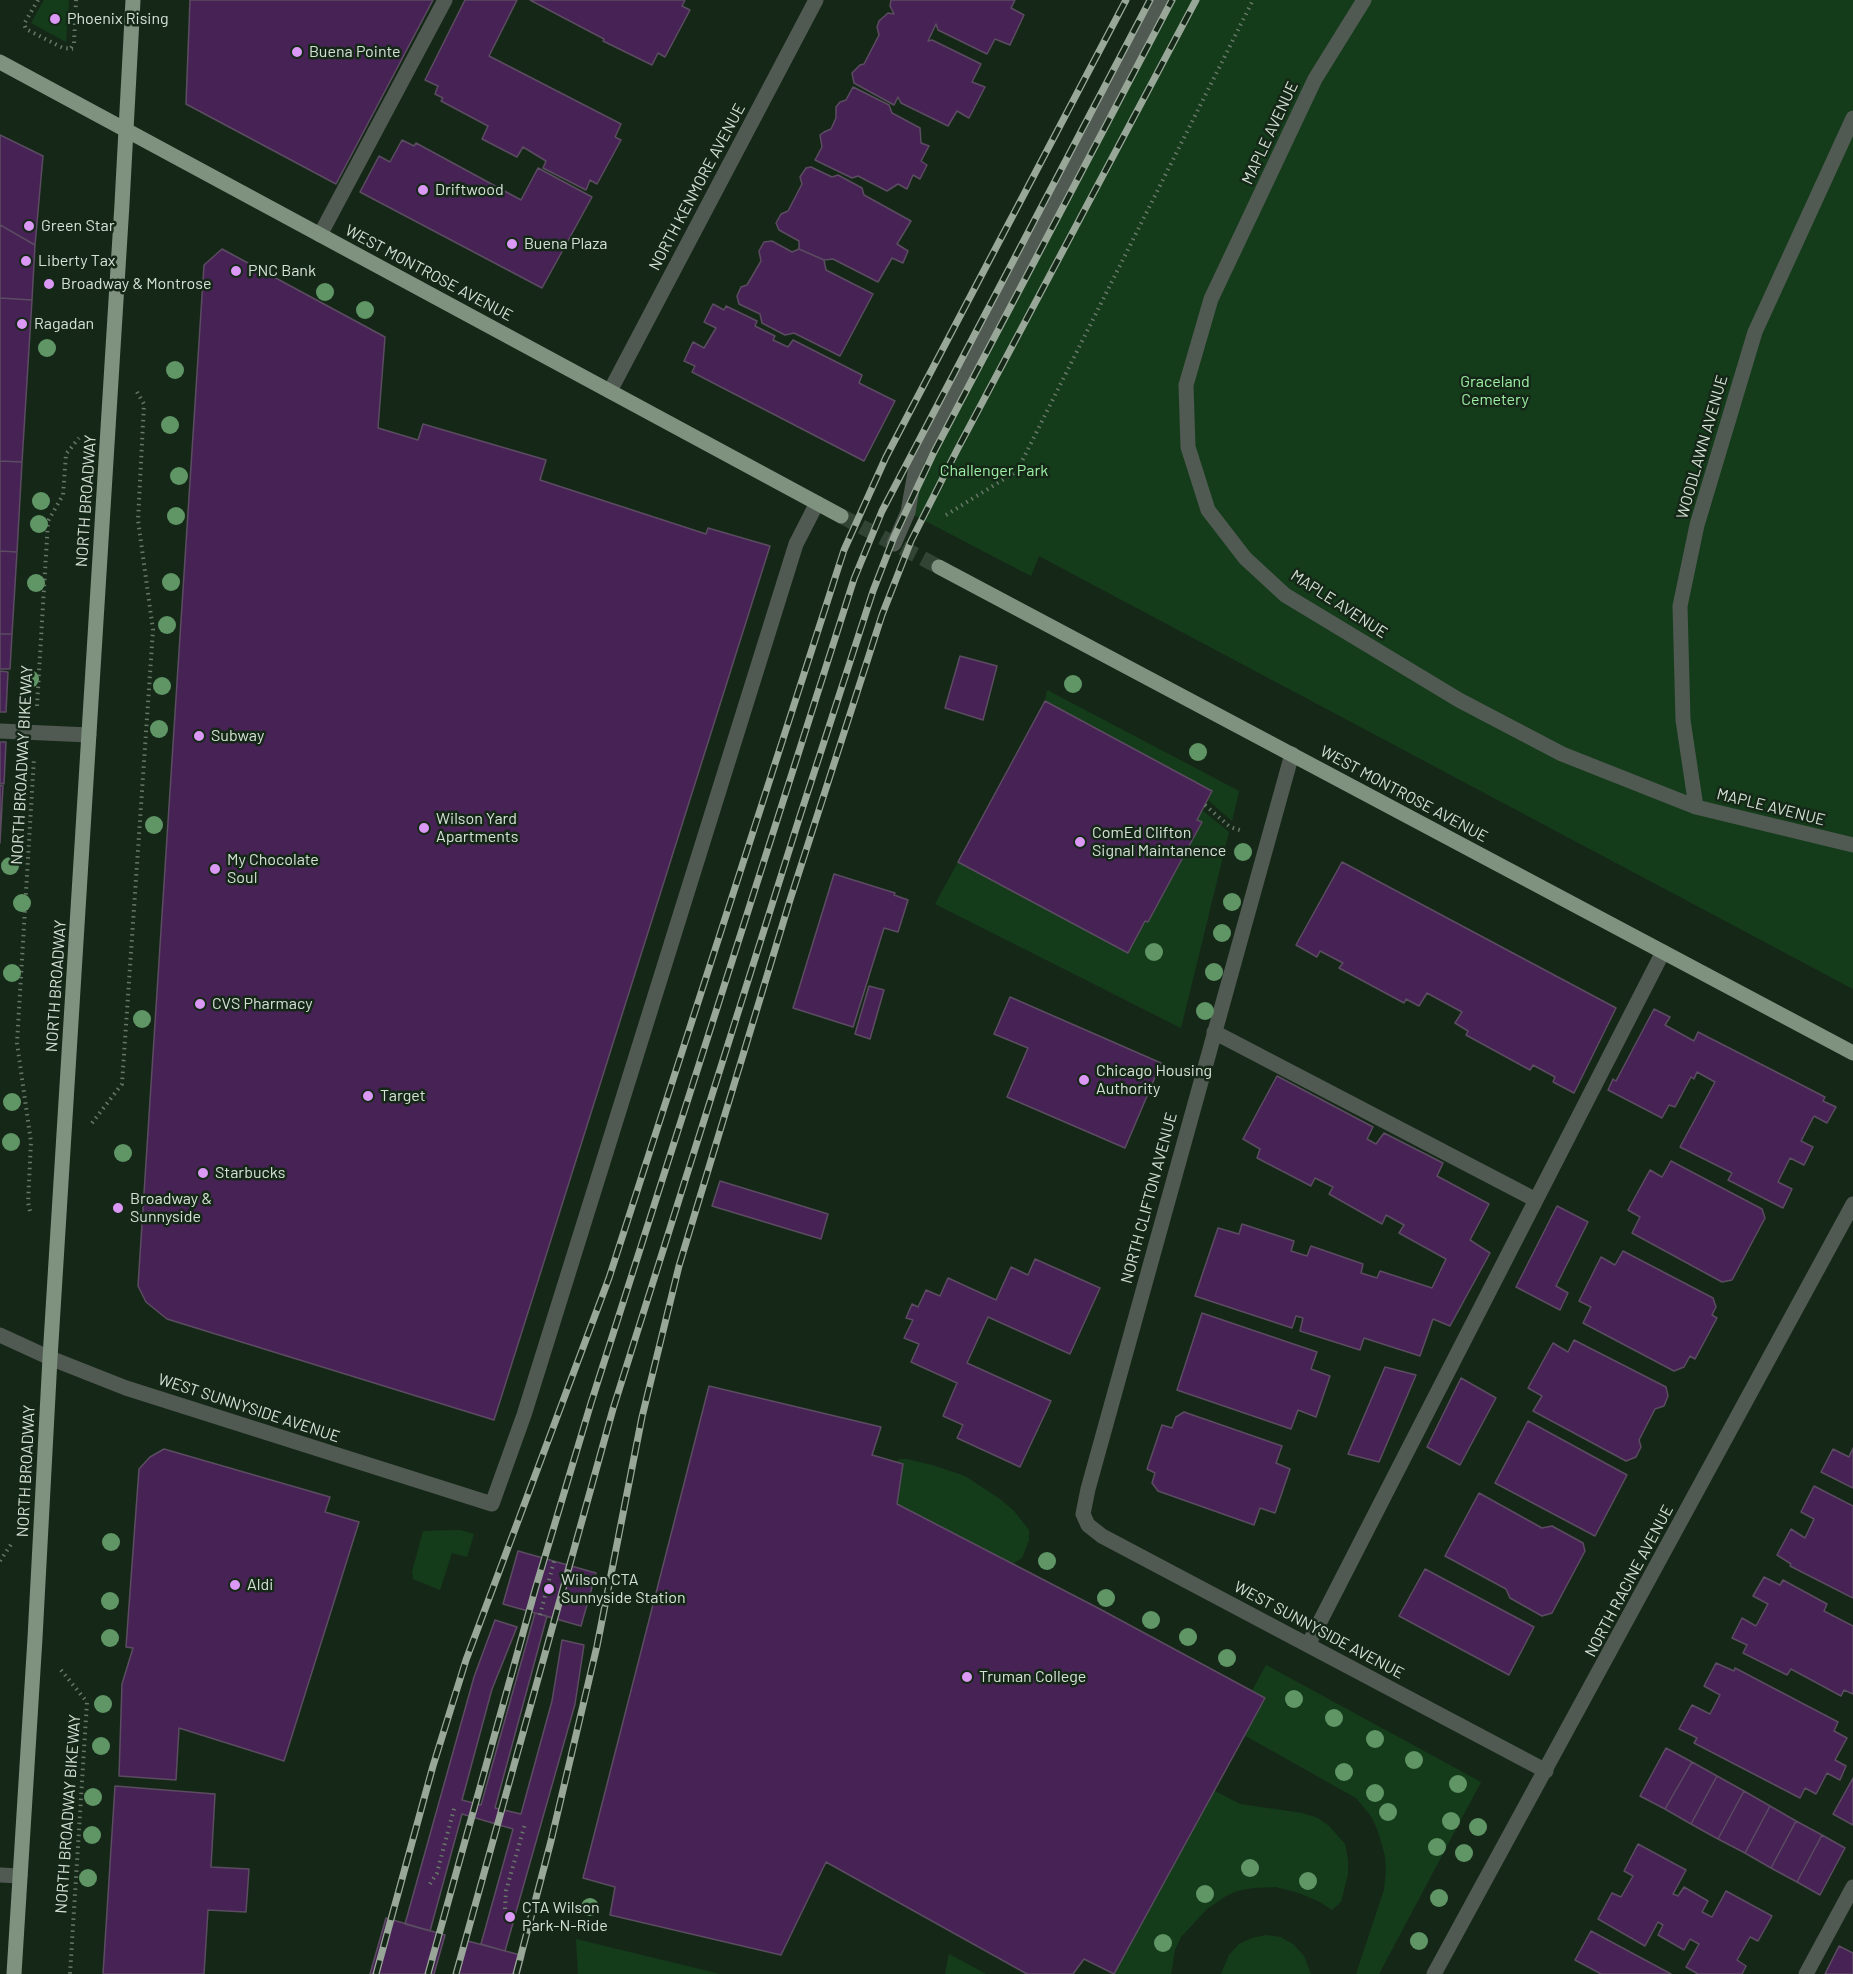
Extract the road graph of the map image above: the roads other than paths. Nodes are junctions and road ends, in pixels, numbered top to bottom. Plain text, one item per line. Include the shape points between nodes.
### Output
1 (133, 0) edge
2 (445, 0) edge
3 (816, 0) edge
4 (1162, 0) edge
5 (1364, 0) edge
6 (0, 62) edge
7 (1853, 118) edge
8 (126, 130) junction
9 (320, 235) junction
10 (610, 391) junction
11 (817, 503) junction
12 (841, 516) tunnel mouth
13 (894, 544) dead end
14 (939, 567) tunnel mouth
15 (0, 730) edge
16 (89, 735) junction
17 (1292, 754) junction
18 (1696, 807) junction
19 (1853, 845) edge
20 (1663, 952) junction
21 (1214, 1032) junction
22 (1853, 1053) edge
23 (1536, 1200) junction
24 (1853, 1204) edge
25 (0, 1335) edge
26 (50, 1358) junction
27 (1083, 1514) joint
28 (1308, 1645) junction
29 (1546, 1771) junction
30 (0, 1875) edge
31 (20, 1876) junction
32 (1853, 1887) edge
33 (14, 1974) edge
34 (1434, 1974) edge
35 (1806, 1974) edge

1 - 8 main road, NORTH BROADWAY
2 - 9 street
3 - 10 street, NORTH KENMORE AVENUE
4 - 13 street via 917,461 908,512
5 - 18 street, MAPLE AVENUE via 1316,79 1211,299 1186,385 1188,447 1208,510 1245,558 1286,595 1459,700 1562,754
6 - 8 main road, WEST MONTROSE AVENUE
7 - 18 street, WOODLAWN AVENUE via 1755,332 1697,525 1680,606 1683,720
8 - 9 main road, WEST MONTROSE AVENUE
8 - 16 main road, NORTH BROADWAY
9 - 10 main road, WEST MONTROSE AVENUE
10 - 11 main road, WEST MONTROSE AVENUE
11 - 12 main road, WEST MONTROSE AVENUE
11 - 26 street, WEST SUNNYSIDE AVENUE via 796,544 524,1414 492,1504 126,1388
14 - 17 main road, WEST MONTROSE AVENUE
15 - 16 street
16 - 26 main road, NORTH BROADWAY
17 - 20 main road, WEST MONTROSE AVENUE
17 - 21 street, NORTH CLIFTON AVENUE
18 - 19 street, MAPLE AVENUE
20 - 22 main road, WEST MONTROSE AVENUE
20 - 23 street
21 - 23 street
21 - 27 street, NORTH CLIFTON AVENUE
23 - 28 street
24 - 29 street, NORTH RACINE AVENUE
25 - 26 street, WEST SUNNYSIDE AVENUE
26 - 31 main road, NORTH BROADWAY
27 - 28 street, WEST SUNNYSIDE AVENUE via 1088,1525 1102,1536
28 - 29 street, WEST SUNNYSIDE AVENUE
29 - 34 street, NORTH RACINE AVENUE
30 - 31 street
31 - 33 main road, NORTH BROADWAY
32 - 35 street

